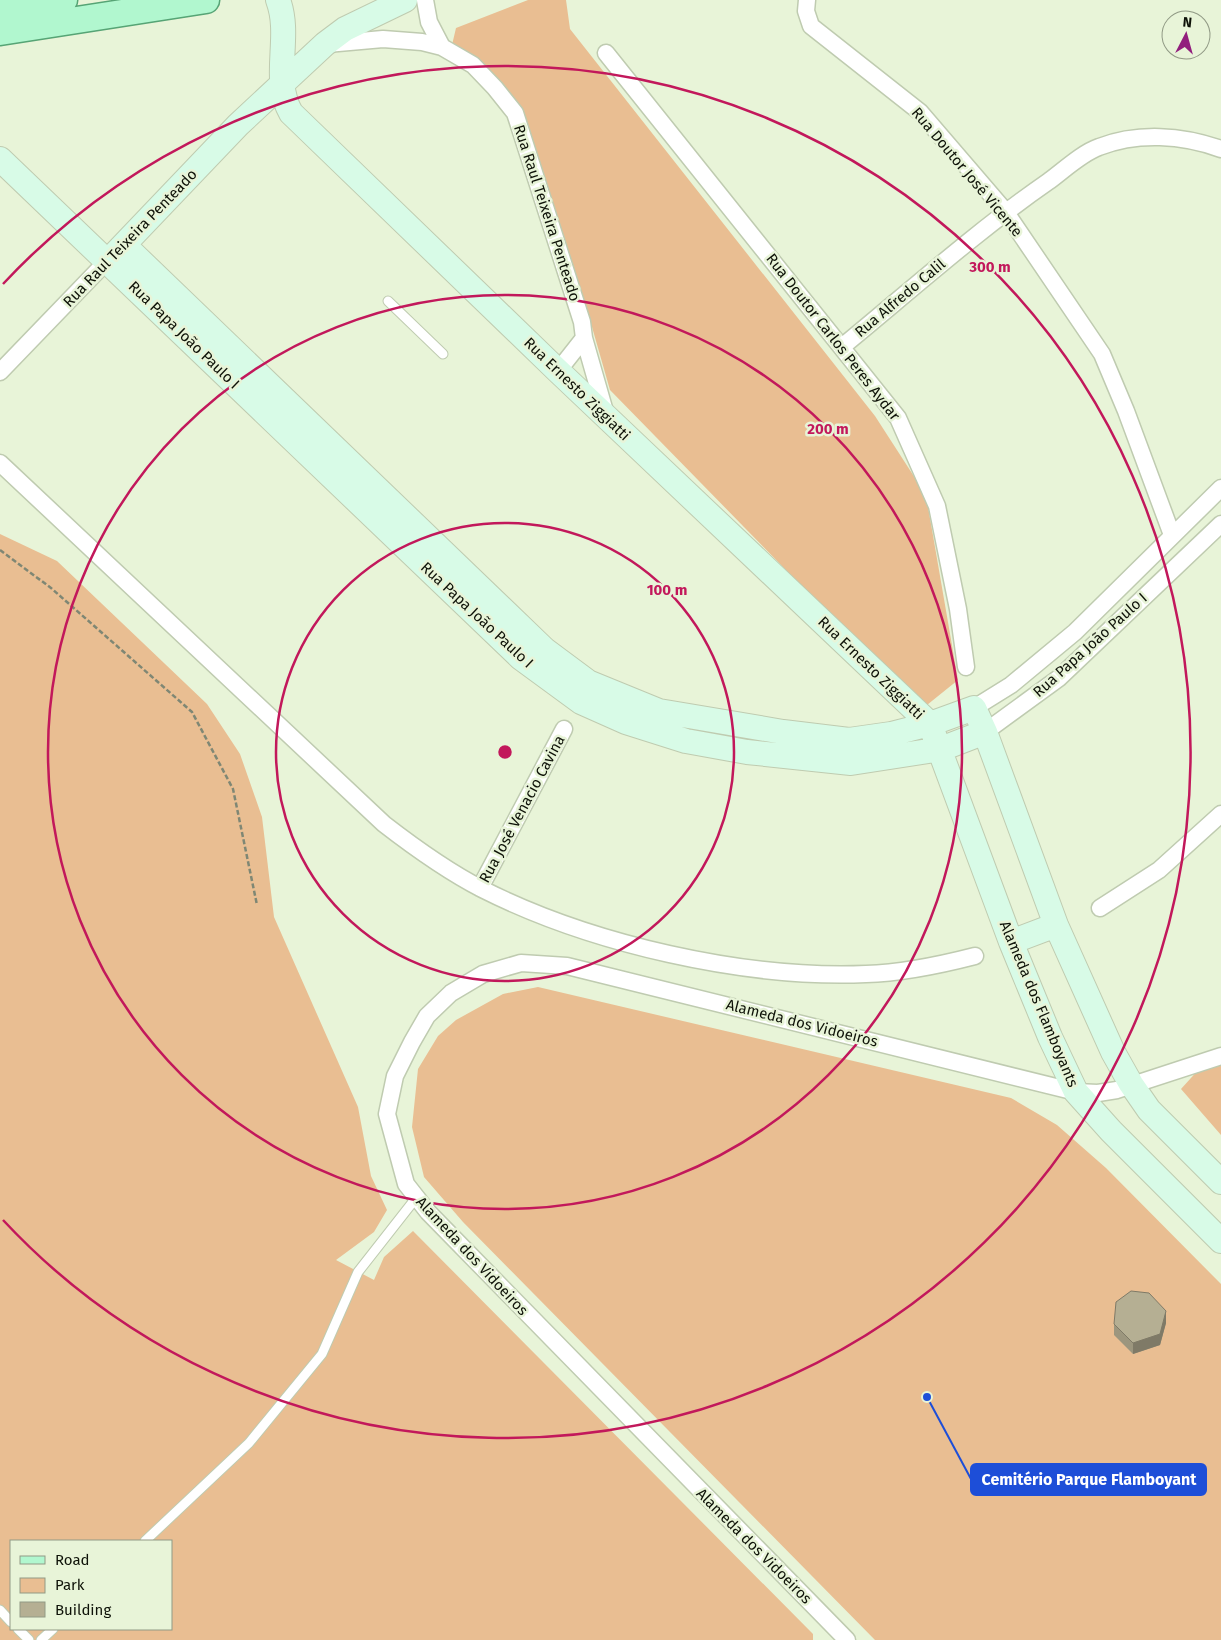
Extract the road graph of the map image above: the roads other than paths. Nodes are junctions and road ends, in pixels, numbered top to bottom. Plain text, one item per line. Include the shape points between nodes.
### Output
1 (64, 0) edge
2 (206, 0) edge
3 (278, 0) edge
4 (405, 0) edge
5 (425, 0) edge
6 (807, 0) edge
7 (0, 10) edge
8 (0, 32) edge
9 (325, 44) junction
10 (442, 47) junction
11 (606, 53) dead end
12 (281, 85) junction
13 (1221, 149) edge
14 (0, 160) edge
15 (10, 172) edge
16 (1005, 211) junction
17 (116, 253) junction
18 (388, 300) dead end
19 (584, 338) junction
20 (843, 346) junction
21 (443, 354) dead end
22 (558, 371) junction
23 (0, 372) edge
24 (606, 417) junction
25 (0, 463) edge
26 (1221, 488) edge
27 (1221, 524) edge
28 (1172, 536) junction
29 (966, 667) dead end
30 (974, 708) junction
31 (930, 724) junction
32 (564, 729) dead end
33 (985, 732) junction
34 (941, 749) junction
35 (1221, 814) edge
36 (480, 888) junction
37 (1100, 908) dead end
38 (1056, 925) junction
39 (1011, 942) junction
40 (975, 956) dead end
41 (1221, 1056) edge
42 (1131, 1084) junction
43 (1076, 1092) junction
44 (1221, 1182) edge
45 (416, 1198) junction
46 (1221, 1241) edge
47 (146, 1540) edge
48 (0, 1610) edge
49 (10, 1621) edge
50 (19, 1630) edge
51 (52, 1630) edge
52 (29, 1640) edge
53 (41, 1640) edge
54 (847, 1640) edge

1 - 7 main road
2 - 8 main road
3 - 12 street, Rua Ernesto Ziggiatti via 284,30
4 - 9 street, Rua Raul Teixeira Penteado via 345,28
5 - 10 street via 428,22
6 - 16 street, Rua Doutor José Vicente via 806,11 811,26 920,112
9 - 10 street, Rua Raul Teixeira Penteado via 383,39
9 - 12 street, Rua Raul Teixeira Penteado
10 - 19 street, Rua Raul Teixeira Penteado via 473,66 515,113 582,322
11 - 20 street, Rua Doutor Carlos Peres Aydar
12 - 17 street, Rua Raul Teixeira Penteado
12 - 22 street, Rua Ernesto Ziggiatti via 291,112
13 - 16 street, Rua Alfredo Calil via 1203,142 1155,136 1130,138 1097,147
14 - 15 street, Rua Papa João Paulo I
15 - 17 street, Rua Papa João Paulo I
16 - 20 street, Rua Alfredo Calil
16 - 28 street, Rua Doutor José Vicente via 1102,354
17 - 23 street, Rua Raul Teixeira Penteado
17 - 31 street, Rua Papa João Paulo I via 545,650 588,682 659,711 735,726 839,739 891,734
17 - 34 street, Rua Papa João Paulo I via 507,645 581,702 626,722 686,741 747,752 851,763
18 - 21 lane
19 - 22 street
19 - 24 street, Rua Raul Teixeira Penteado
20 - 29 street, Rua Doutor Carlos Peres Aydar via 898,418 937,506
22 - 24 street, Rua Ernesto Ziggiatti
24 - 31 street, Rua Ernesto Ziggiatti
25 - 36 street via 384,824 429,858
26 - 28 street, Rua Papa João Paulo I
27 - 33 street, Rua Papa João Paulo I via 1058,678
28 - 30 street, Rua Papa João Paulo I via 1075,632 1011,685
30 - 31 street, Rua Papa João Paulo I
30 - 33 street
31 - 34 street, Rua Ernesto Ziggiatti
32 - 36 street, Rua José Venacio Cavina
33 - 34 street, Rua Papa João Paulo I
33 - 38 street
34 - 39 street, Alameda dos Flamboyants
35 - 37 street via 1159,870
36 - 40 street via 535,914 615,939 689,958 761,971 867,974 939,965
38 - 39 street
38 - 42 street via 1113,1052
39 - 43 street, Alameda dos Flamboyants
41 - 42 street, Alameda dos Vidoeiros
42 - 43 street, Alameda dos Vidoeiros via 1098,1093
42 - 44 street via 1150,1110
43 - 45 street, Alameda dos Vidoeiros via 568,966 521,964 483,974 451,992 427,1016 395,1076 387,1114 406,1184
43 - 46 street, Alameda dos Flamboyants
45 - 47 lane via 358,1272 322,1354 249,1444
45 - 54 street, Alameda dos Vidoeiros
48 - 49 lane
50 - 52 lane
51 - 53 lane

